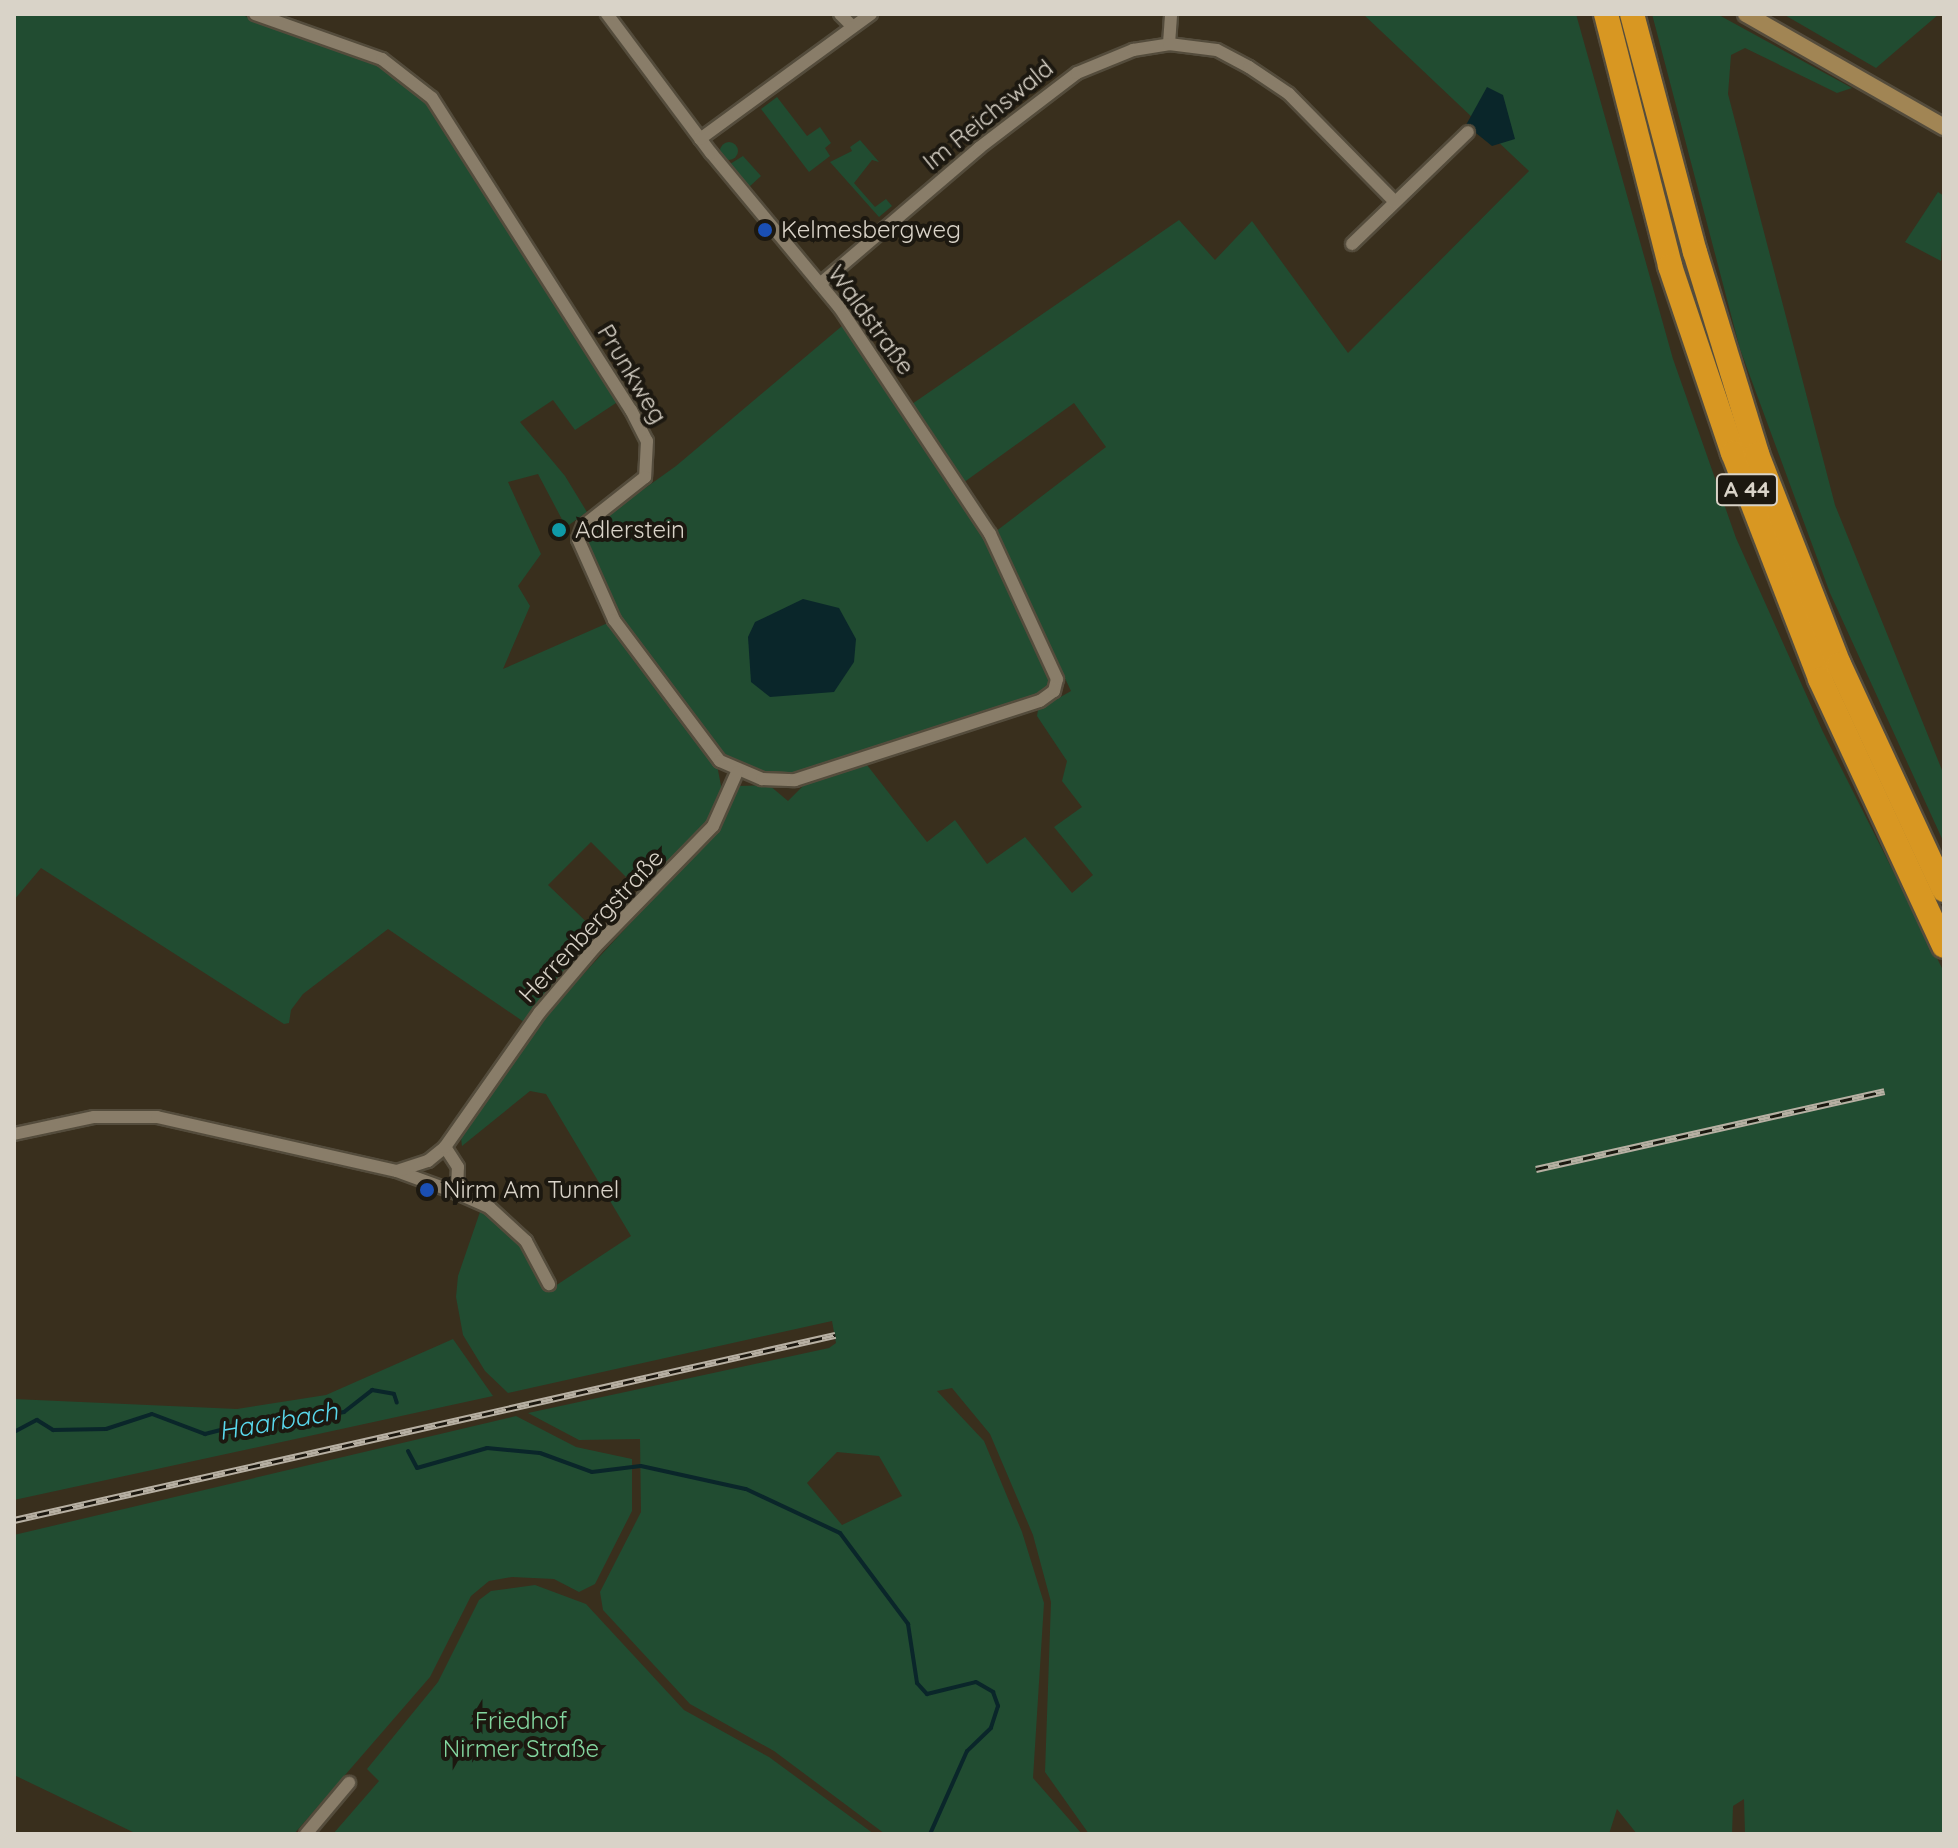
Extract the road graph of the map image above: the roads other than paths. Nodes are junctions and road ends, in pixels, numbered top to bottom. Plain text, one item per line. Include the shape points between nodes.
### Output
1 (255, 14) edge
2 (607, 14) edge
3 (840, 14) edge
4 (871, 14) edge
5 (1171, 14) edge
6 (1606, 14) edge
7 (1632, 14) edge
8 (1746, 14) edge
9 (853, 27) junction
10 (1169, 44) junction
11 (1944, 127) edge
12 (1468, 132) dead end
13 (700, 139) junction
14 (1395, 202) junction
15 (1352, 244) dead end
16 (820, 284) junction
17 (737, 772) junction
18 (1944, 890) edge
19 (1944, 946) edge
20 (14, 1134) edge
21 (445, 1147) junction
22 (397, 1171) junction
23 (457, 1193) junction
24 (549, 1284) dead end
25 (349, 1783) dead end
26 (306, 1834) edge

1 - 17 street, Prunkweg via 382,59 432,98 446,117 647,441 645,477 583,526 578,539 623,632 689,723
2 - 13 street, Waldstraße
3 - 9 street
4 - 9 street
5 - 10 street
6 - 19 highway, A 44 via 1670,266 1733,453 1820,679
7 - 18 highway, A 44 via 1695,252 1757,454 1839,664
8 - 11 main road
9 - 13 street
10 - 14 street, Im Reichswald via 1217,50 1289,94
10 - 16 street, Im Reichswald via 1133,50 1077,73 979,148
12 - 14 street
13 - 16 street, Waldstraße
14 - 15 street
16 - 17 street, Waldstraße via 990,534 1057,679 1054,691 1040,701 828,772 795,780
17 - 21 street, Herrenbergstraße via 713,826 594,948 540,1012
20 - 22 street via 94,1117 157,1117
21 - 22 street, Herrenbergstraße via 428,1161
21 - 23 street via 458,1167
22 - 23 street
23 - 24 street via 490,1208 526,1241
25 - 26 street

